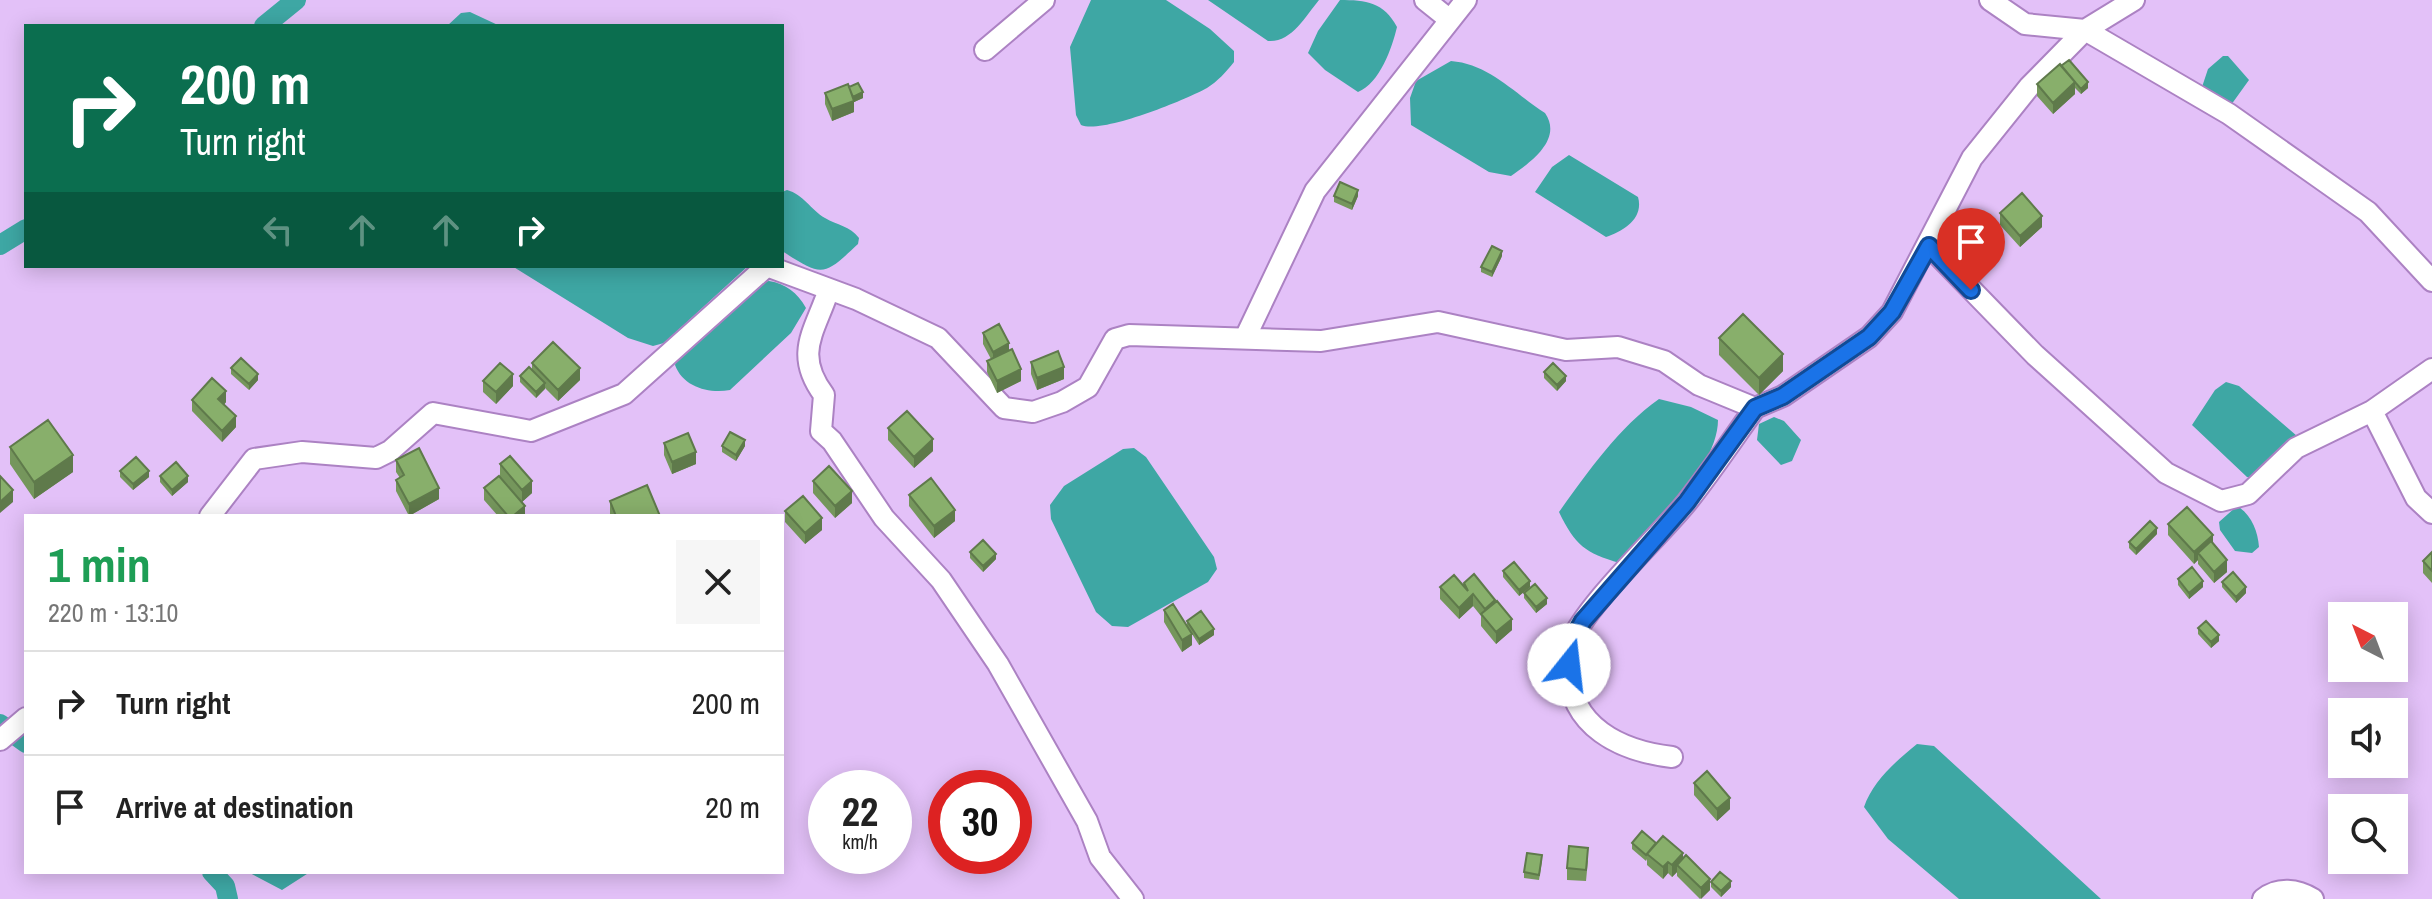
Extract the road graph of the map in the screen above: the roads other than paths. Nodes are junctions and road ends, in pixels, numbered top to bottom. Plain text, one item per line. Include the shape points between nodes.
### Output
1 (1044, 0) edge
2 (1425, 0) edge
3 (1466, 0) edge
4 (1990, 0) edge
5 (2134, 0) edge
6 (1450, 20) junction
7 (2085, 30) junction
8 (985, 50) dead end
9 (1929, 246) junction
10 (765, 268) edge
11 (772, 268) edge
12 (2432, 281) edge
13 (829, 289) junction
14 (1246, 336) junction
15 (2432, 369) edge
16 (1755, 408) junction
17 (2372, 411) junction
18 (2432, 513) edge
19 (212, 514) edge
20 (24, 720) edge
21 (0, 740) edge
22 (1672, 757) dead end
23 (1133, 899) edge
24 (2263, 899) edge
25 (2313, 899) edge

1 - 8 street
2 - 6 street
3 - 6 street
4 - 7 street via 2025,24
5 - 7 street
6 - 14 street via 1315,191
7 - 9 street via 2029,87 1972,158
7 - 12 street via 2229,114 2368,212
9 - 16 street via 1892,312 1869,337 1783,396
9 - 17 street via 2035,355 2166,473 2221,501 2248,494 2296,448
10 - 19 street via 624,394 531,431 433,413 376,458 302,452 254,459
11 - 13 street
13 - 14 street via 938,338 1004,408 1033,412 1088,387 1115,339 1146,333
13 - 23 street via 806,361 824,395 821,431 884,518 941,580 998,664 1087,821 1100,857
14 - 16 street via 1321,341 1438,322 1566,350 1618,347 1664,361 1699,385
15 - 17 street
16 - 22 street via 1687,502 1583,621 1569,646 1569,684 1576,707 1608,739 1639,753
17 - 18 street via 2416,498
20 - 21 street
24 - 25 street via 2273,892 2300,891

